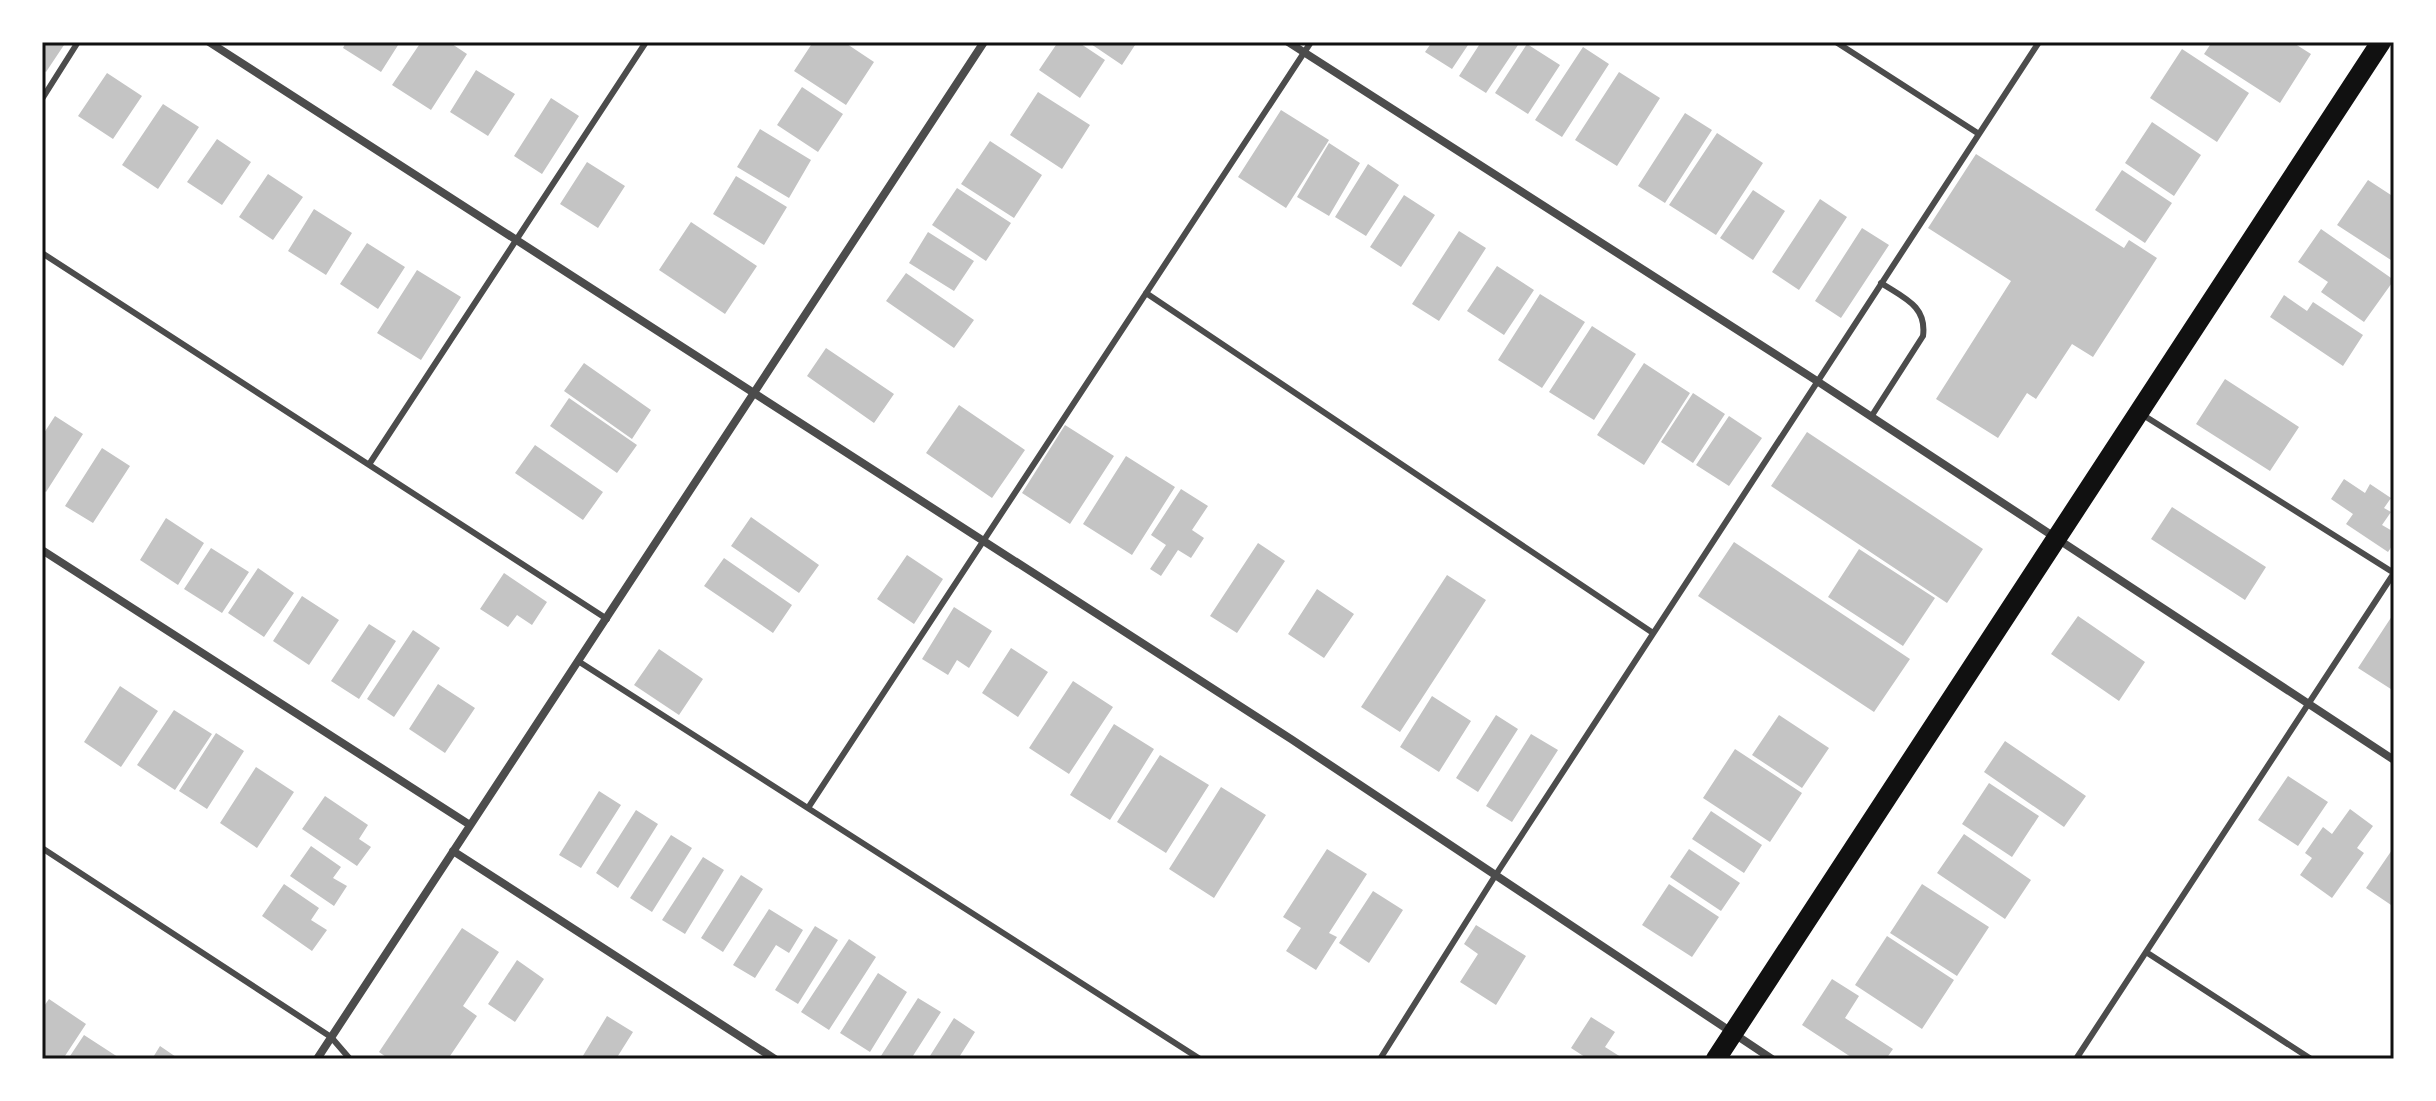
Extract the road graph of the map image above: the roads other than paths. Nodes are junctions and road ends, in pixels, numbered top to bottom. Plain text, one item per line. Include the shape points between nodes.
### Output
1 (78, 42) edge
2 (209, 42) edge
3 (646, 42) edge
4 (984, 42) edge
5 (1288, 42) edge
6 (1311, 42) edge
7 (1836, 42) edge
8 (2039, 42) edge
9 (2382, 44) edge
10 (1304, 53) junction
11 (42, 99) edge
12 (1979, 134) junction
13 (517, 239) junction
14 (42, 253) edge
15 (1881, 283) junction
16 (1146, 293) junction
17 (1817, 381) junction
18 (752, 392) junction
19 (2139, 413) junction
20 (1871, 417) junction
21 (370, 463) junction
22 (2057, 539) junction
23 (984, 541) junction
24 (42, 550) edge
25 (2394, 573) edge
26 (607, 619) junction
27 (1653, 633) junction
28 (578, 661) junction
29 (2309, 703) junction
30 (2394, 760) edge
31 (808, 808) junction
32 (470, 825) junction
33 (42, 848) edge
34 (453, 851) junction
35 (1495, 876) junction
36 (2146, 952) junction
37 (1732, 1034) junction
38 (331, 1037) junction
39 (317, 1059) edge
40 (350, 1059) edge
41 (775, 1059) edge
42 (1200, 1059) edge
43 (1380, 1059) edge
44 (1716, 1059) edge
45 (1772, 1059) edge
46 (2076, 1059) edge
47 (2311, 1059) edge

1 - 11 lane
2 - 13 street
3 - 13 lane
4 - 18 street
5 - 10 street
6 - 10 lane
7 - 12 lane
8 - 12 lane
9 - 19 main road
10 - 16 lane
10 - 17 street
12 - 15 lane
13 - 18 street
13 - 21 lane
14 - 21 lane
15 - 17 lane
15 - 20 lane via 1919,308 1925,323 1923,336
16 - 23 lane
16 - 27 lane
17 - 20 street
17 - 27 lane
18 - 23 street
18 - 26 street
19 - 22 main road
19 - 25 lane
20 - 22 street
21 - 26 lane
22 - 29 street
22 - 37 main road
23 - 31 lane
23 - 35 street
24 - 32 street
25 - 29 lane
26 - 28 street
27 - 35 lane
28 - 31 lane
28 - 32 street
29 - 30 street
29 - 36 lane
31 - 42 lane
32 - 34 street
33 - 38 lane
34 - 38 street
34 - 41 street
35 - 37 street
35 - 43 lane
36 - 46 lane
36 - 47 lane
37 - 44 main road
37 - 45 street
38 - 39 street
38 - 40 lane

